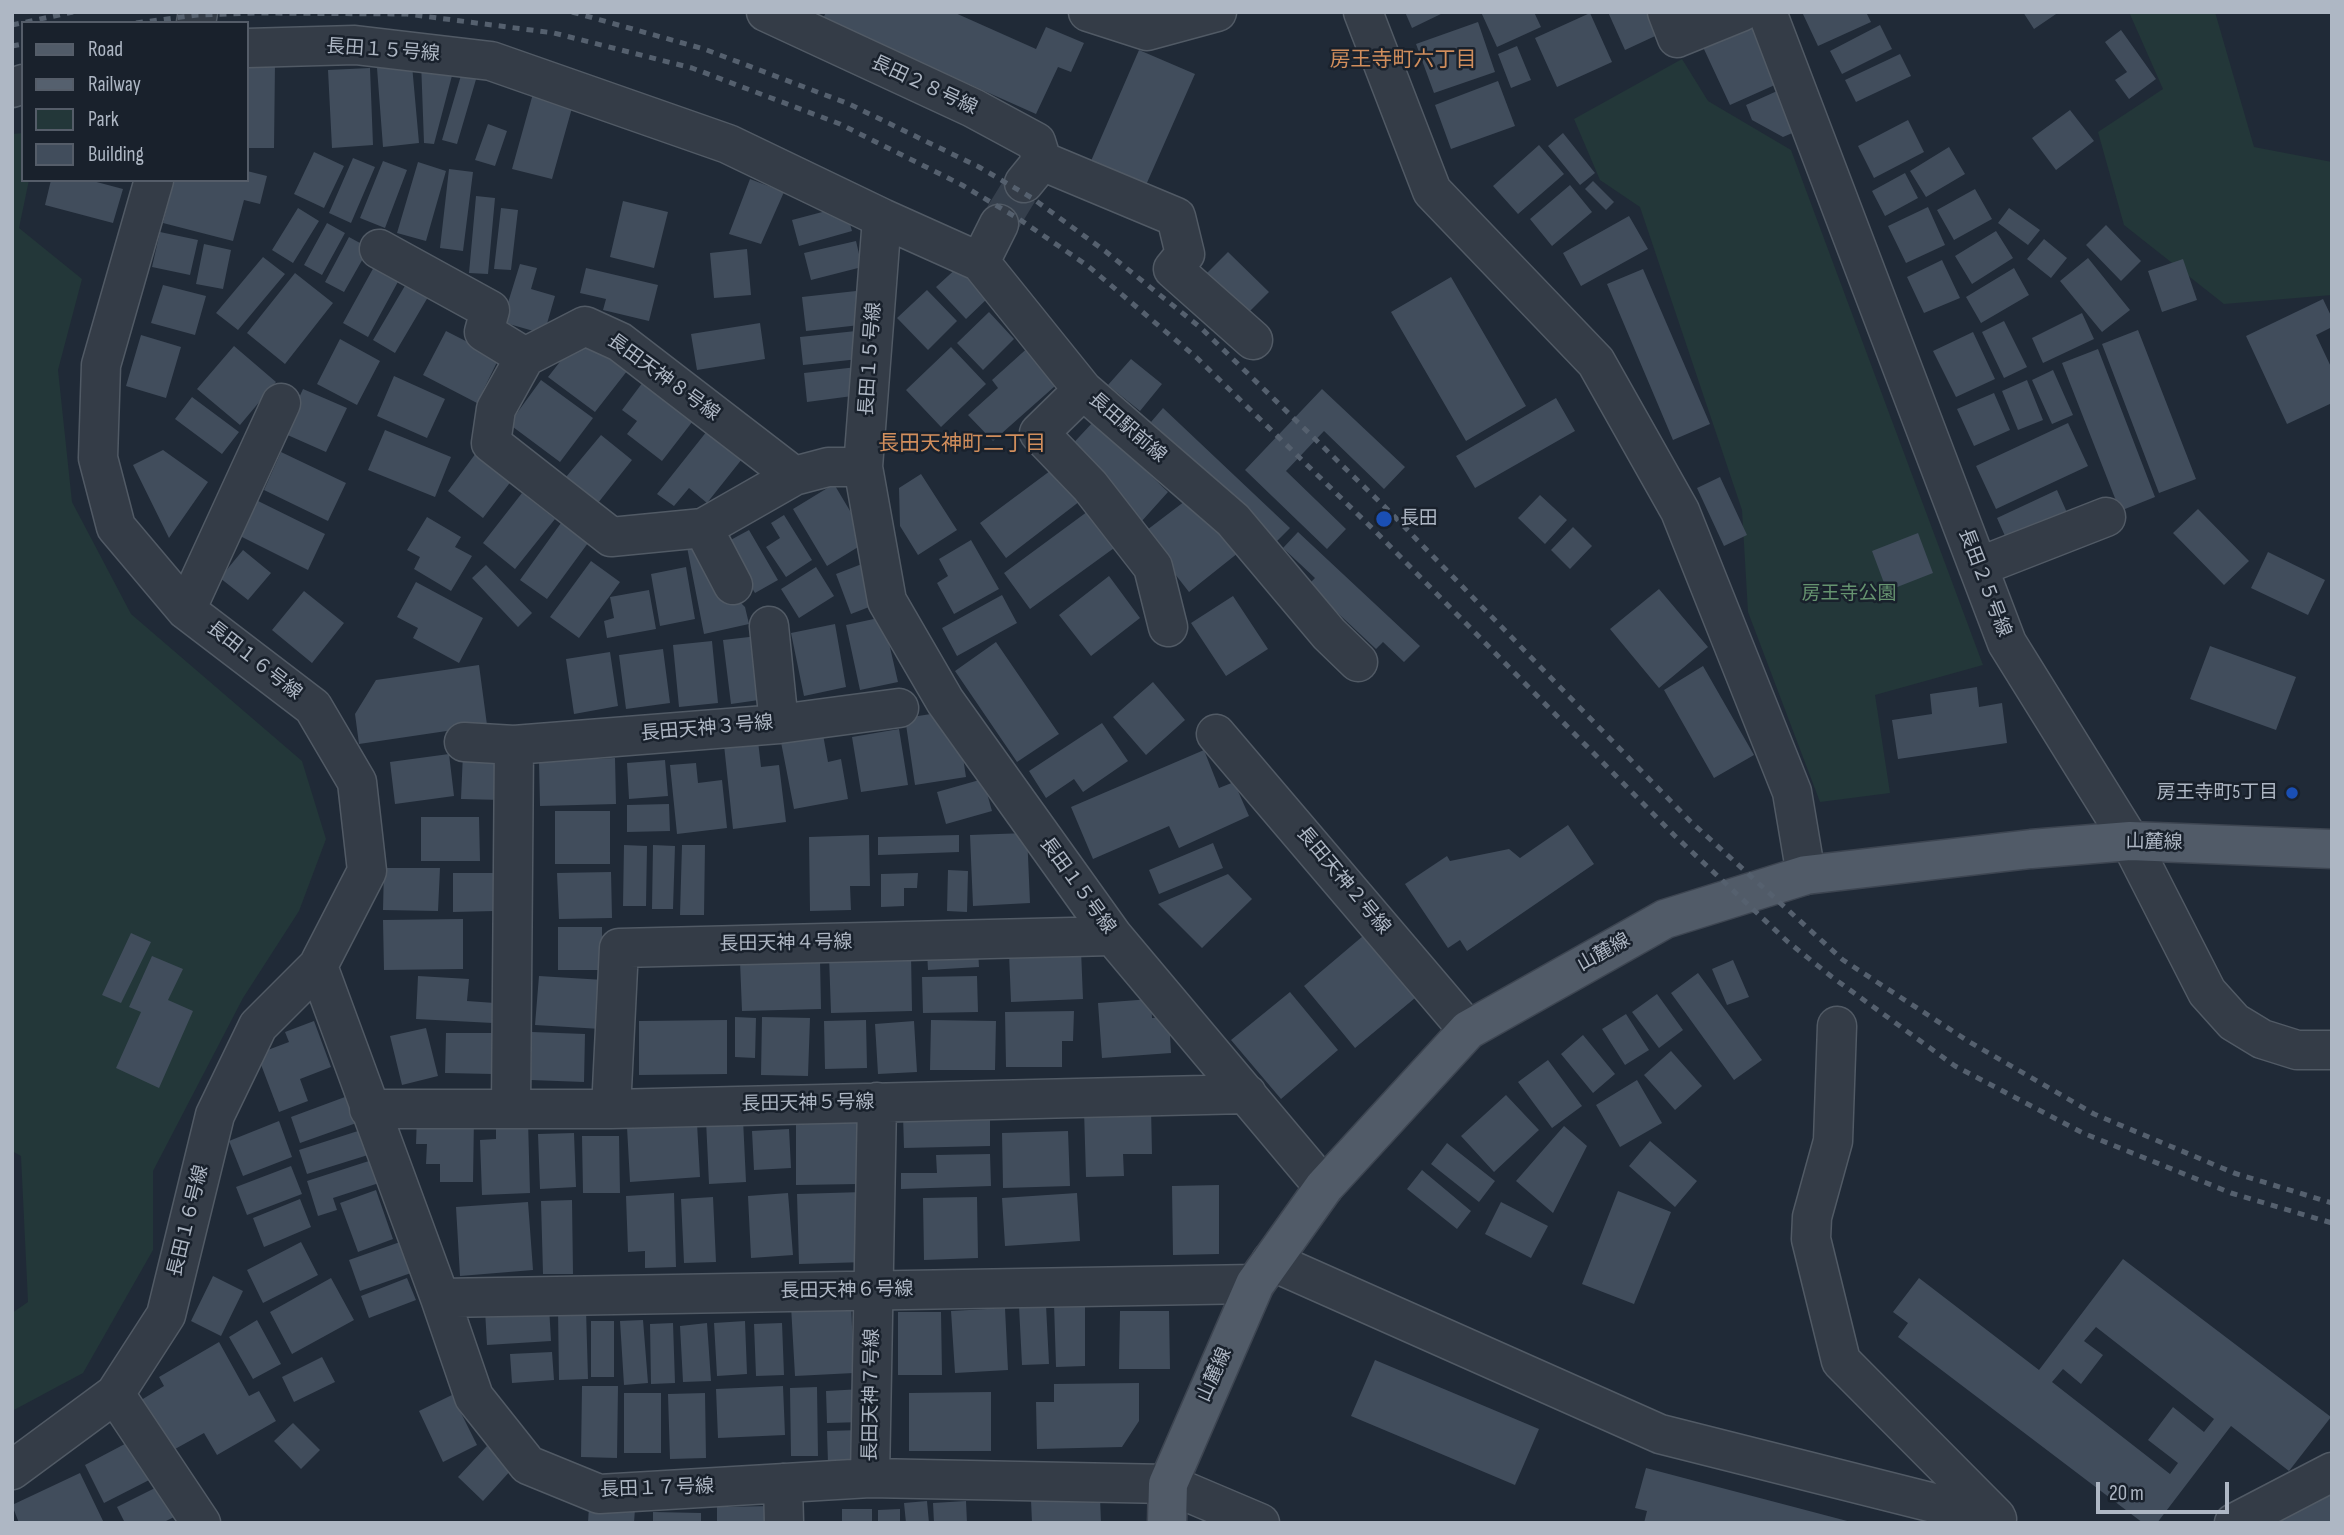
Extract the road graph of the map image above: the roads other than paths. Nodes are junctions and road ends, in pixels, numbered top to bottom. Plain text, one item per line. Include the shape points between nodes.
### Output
1 (766, 12) edge
2 (1087, 12) edge
3 (1217, 12) edge
4 (1363, 12) edge
5 (1667, 12) edge
6 (1741, 12) edge
7 (1767, 12) edge
8 (248, 48) edge
9 (152, 182) edge
10 (882, 218) junction
11 (999, 224) tunnel mouth
12 (379, 249) dead end
13 (980, 262) junction
14 (1252, 341) dead end
15 (525, 357) junction
16 (1083, 390) junction
17 (281, 404) dead end
18 (863, 467) junction
19 (794, 476) junction
20 (2106, 517) dead end
21 (703, 528) junction
22 (1978, 567) junction
23 (733, 585) dead end
24 (186, 610) junction
25 (769, 626) dead end
26 (1168, 627) dead end
27 (1358, 662) dead end
28 (899, 708) dead end
29 (779, 724) junction
30 (1216, 734) dead end
31 (464, 742) dead end
32 (514, 744) junction
33 (2130, 841) junction
34 (2332, 849) edge
35 (1806, 875) junction
36 (1113, 936) junction
37 (318, 966) junction
38 (1836, 1026) dead end
39 (1468, 1030) junction
40 (2332, 1050) edge
41 (1247, 1094) junction
42 (877, 1102) junction
43 (511, 1108) junction
44 (369, 1109) junction
45 (611, 1109) junction
46 (1324, 1187) junction
47 (1263, 1273) junction
48 (873, 1290) junction
49 (440, 1297) junction
50 (115, 1394) junction
51 (12, 1470) edge
52 (2332, 1472) edge
53 (870, 1478) junction
54 (783, 1483) junction
55 (1168, 1484) junction
56 (2004, 1521) edge
57 (201, 1523) edge
58 (784, 1523) edge
59 (1167, 1523) edge
60 (1260, 1523) edge
61 (2234, 1523) edge

1 - 14 street, 長田２８号線 via 1036,142 1033,172 1175,216 1185,254 1173,269
2 - 3 street via 1147,31
4 - 35 street via 1432,191 1596,362 1680,511 1792,792
5 - 6 street via 1677,38
7 - 22 street, 長田２５号線
8 - 10 street, 長田１５号線 via 355,45 491,61 728,144
9 - 24 street, 長田１６号線 via 101,365 98,458 116,527
10 - 13 street, 長田駅前線
10 - 18 street, 長田１５号線
11 - 13 street
12 - 15 street via 490,310 484,332
13 - 16 street, 長田駅前線
15 - 19 street, 長田天神８号線 via 585,326 620,342
15 - 21 street via 496,409 491,443 611,537
16 - 26 street via 1039,433 1090,486 1153,567
16 - 27 street, 長田駅前線 via 1233,520
17 - 24 street
18 - 19 street via 828,467
18 - 36 street, 長田１５号線 via 887,601 945,701
19 - 21 street
20 - 22 street
21 - 23 street
22 - 33 street, 長田２５号線 via 2007,643
24 - 37 street, 長田１６号線 via 313,707 357,782 367,871
25 - 29 street
28 - 29 street, 長田天神３号線
29 - 32 street, 長田天神３号線
30 - 39 street, 長田天神２号線
31 - 32 street, 長田天神３号線
32 - 43 street
33 - 34 main road, 山麓線
33 - 35 main road, 山麓線
33 - 40 street, 長田２５号線 via 2207,992 2234,1022 2262,1039 2297,1050
35 - 39 main road, 山麓線 via 1665,919
36 - 41 street, 長田１５号線
36 - 45 street, 長田天神４号線 via 619,948
37 - 44 street, 長田１７号線
37 - 50 street, 長田１６号線 via 258,1026 215,1115 166,1315
38 - 56 street via 1833,1141 1812,1217 1811,1240 1841,1361
39 - 46 main road, 山麓線
41 - 42 street, 長田天神５号線
41 - 46 street, 長田１５号線
42 - 45 street, 長田天神５号線
42 - 48 street, 長田天神７号線
43 - 44 street, 長田天神５号線
43 - 45 street, 長田天神５号線
44 - 49 street, 長田１７号線
46 - 47 main road, 山麓線
47 - 48 street, 長田天神６号線
47 - 55 main road, 山麓線
47 - 56 street via 1660,1434
48 - 49 street, 長田天神６号線
48 - 53 street, 長田天神７号線
49 - 54 street, 長田１７号線 via 474,1397 528,1465 599,1494
50 - 51 street, 長田１６号線
50 - 57 street
52 - 61 street
53 - 54 street, 長田１７号線
53 - 55 street, 長田１７号線
54 - 58 street
55 - 59 main road, 山麓線
55 - 60 street

